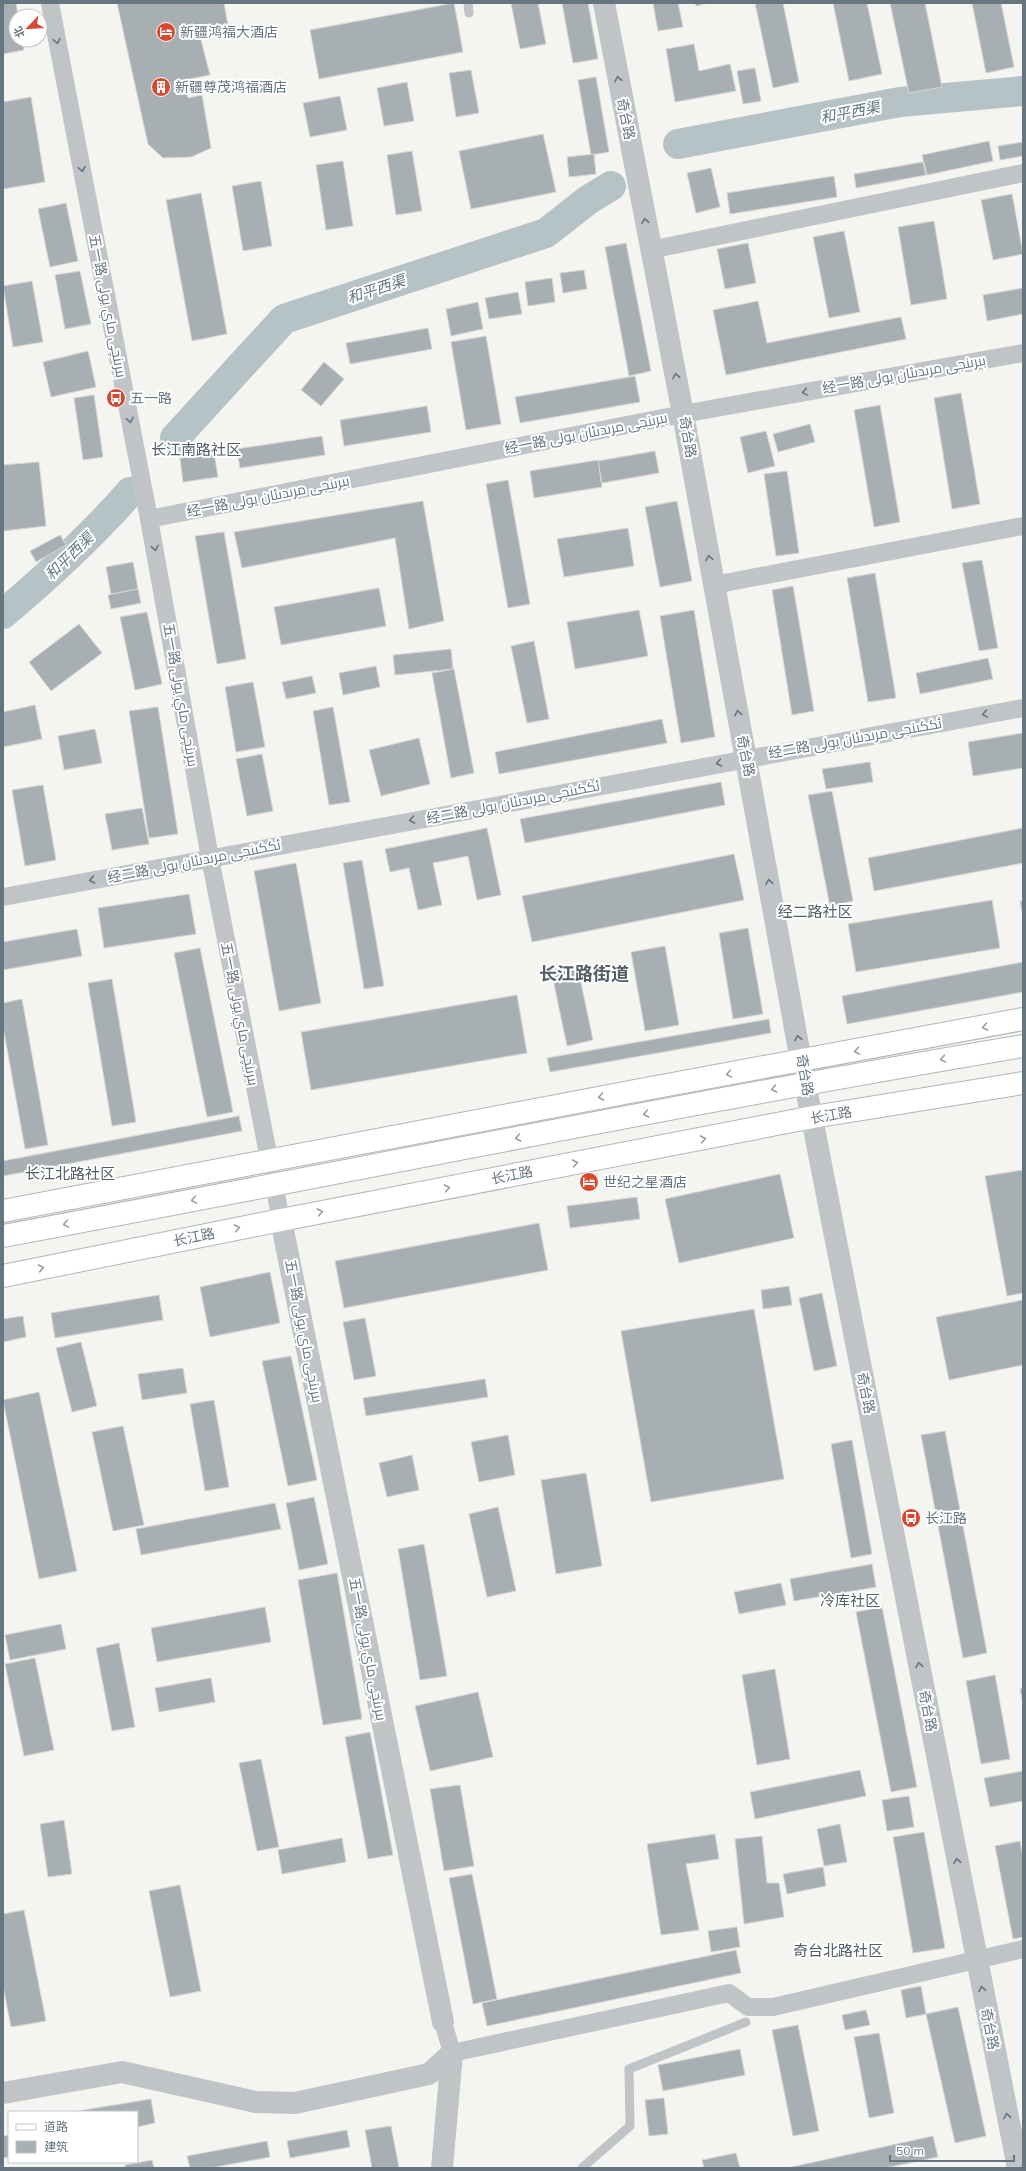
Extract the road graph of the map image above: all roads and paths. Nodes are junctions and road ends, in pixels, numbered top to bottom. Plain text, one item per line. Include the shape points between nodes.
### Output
1 (50, 3) edge
2 (468, 3) edge
3 (604, 3) edge
4 (469, 13) dead end
5 (1023, 173) edge
6 (650, 250) junction
7 (1023, 353) edge
8 (684, 414) junction
9 (149, 519) junction
10 (1023, 526) edge
11 (714, 585) junction
12 (1023, 708) edge
13 (747, 758) junction
14 (210, 858) junction
15 (3, 897) edge
16 (1023, 1019) edge
17 (1023, 1046) edge
18 (802, 1061) junction
19 (806, 1083) junction
20 (1023, 1083) edge
21 (813, 1117) junction
22 (269, 1161) junction
23 (274, 1186) junction
24 (3, 1212) edge
25 (281, 1220) junction
26 (3, 1236) edge
27 (3, 1276) edge
28 (1023, 1949) edge
29 (976, 1960) junction
30 (747, 2015) junction
31 (443, 2022) joint
32 (452, 2053) junction
33 (3, 2093) edge
34 (442, 2168) edge
35 (582, 2168) edge
36 (1018, 2168) edge

1 -> 9 street, 五一路 بىرىنچى ماي يولى
2 - 4 lane
6 -> 3 street, 奇台路
5 - 6 street
8 -> 6 street, 奇台路
7 -> 8 street, 经一路 بىرىنجى مرىدىئان يولى
8 - 9 street, 经一路 بىرىنجى مرىدىئان يولى
11 -> 8 street, 奇台路
9 -> 14 street, 五一路 بىرىنچى ماي يولى
10 - 11 street
13 -> 11 street, 奇台路
12 -> 13 street, 经二路 ئككىنجى مرىدىئان يولى
13 -> 14 street, 经二路 ئككىنجى مرىدىئان يولى
18 -> 13 street, 奇台路
14 -> 15 street, 经二路 ئككىنجى مرىدىئان يولى
14 - 22 street, 五一路 بىرىنچى ماي يولى
16 -> 18 main road
17 -> 19 main road
18 - 19 street, 奇台路
18 -> 22 main road
19 - 21 street, 奇台路
19 -> 23 main road
20 - 21 main road, 长江路
25 -> 21 main road, 长江路
29 -> 21 street, 奇台路
22 - 23 street, 五一路 بىرىنچى ماي يولى
22 - 24 main road
23 - 25 street, 五一路 بىرىنچى ماي يولى
23 -> 26 main road
27 -> 25 main road, 长江路
25 - 31 street, 五一路 بىرىنچى ماي يولى
28 - 29 street
29 - 30 street
36 -> 29 street, 奇台路
30 - 32 street via 729,1993
30 - 35 lane via 629,2069 630,2126
31 - 32 street
32 - 33 street via 429,2074 295,2103 256,2102 122,2072
32 - 34 street

